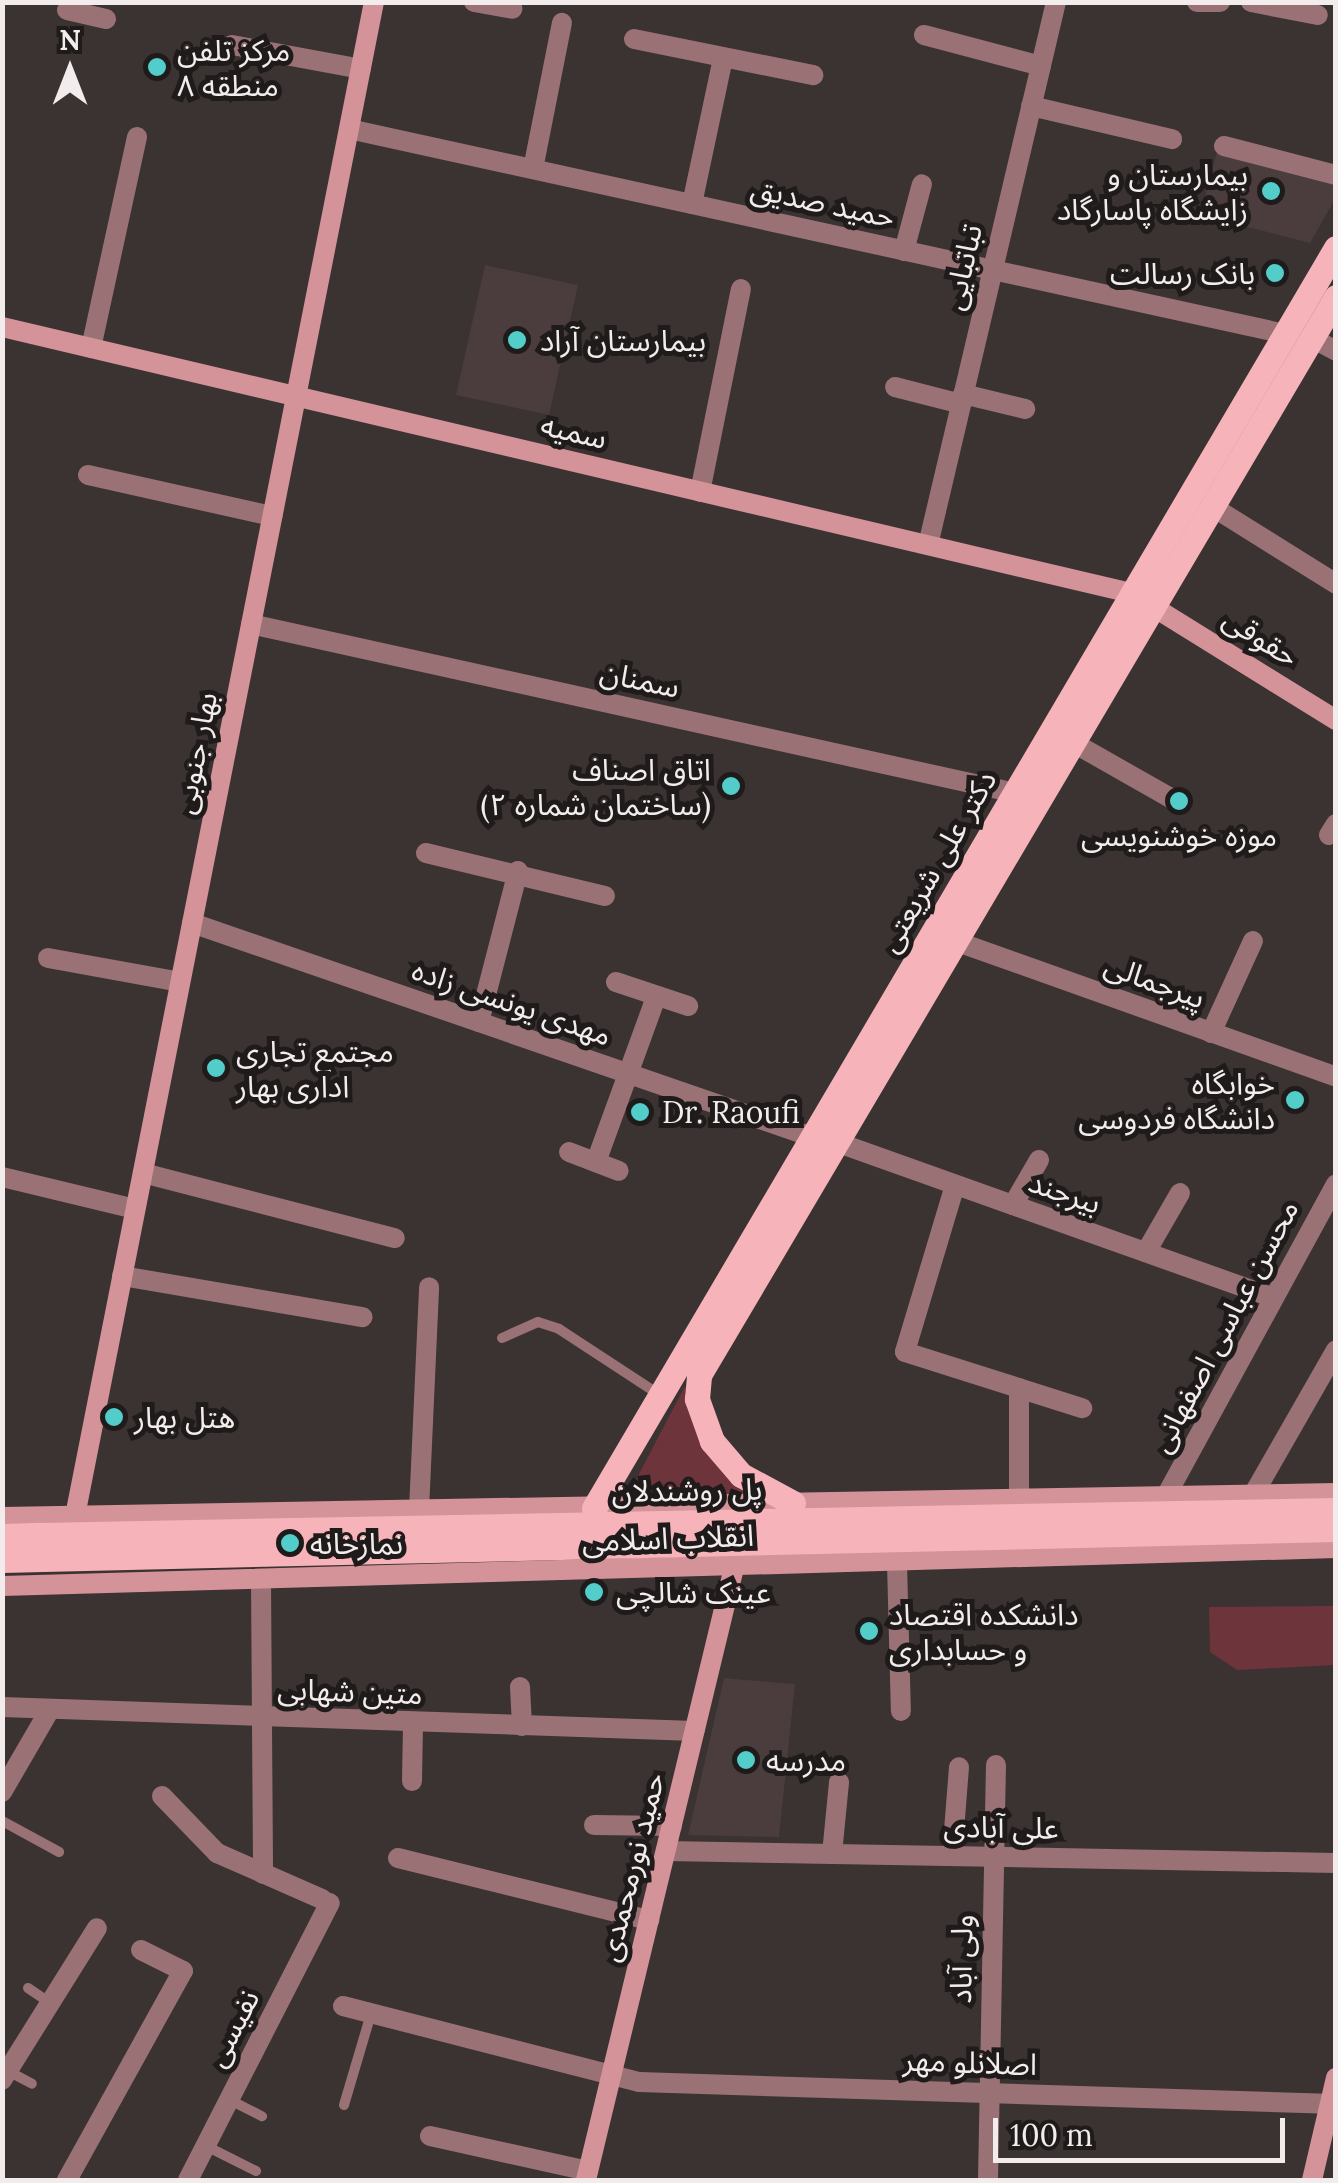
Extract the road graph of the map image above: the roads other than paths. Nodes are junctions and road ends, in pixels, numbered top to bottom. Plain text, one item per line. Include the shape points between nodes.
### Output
1 (374, 2) edge
2 (474, 2) edge
3 (1056, 2) edge
4 (1197, 2) edge
5 (1220, 2) edge
6 (1251, 2) edge
7 (512, 10) dead end
8 (67, 13) edge
9 (1318, 15) dead end
10 (106, 19) dead end
11 (562, 23) dead end
12 (924, 36) dead end
13 (634, 39) dead end
14 (232, 45) dead end
15 (723, 58) junction
16 (1040, 66) junction
17 (361, 69) junction
18 (813, 76) dead end
19 (1031, 106) junction
20 (350, 129) junction
21 (137, 137) dead end
22 (1172, 139) dead end
23 (1224, 146) dead end
24 (533, 169) junction
25 (1336, 175) edge
26 (922, 184) dead end
27 (692, 204) junction
28 (1336, 248) edge
29 (904, 251) junction
30 (992, 270) junction
31 (741, 289) dead end
32 (1336, 298) edge
33 (2, 327) edge
34 (1285, 334) junction
35 (1312, 338) junction
36 (91, 348) junction
37 (1336, 351) edge
38 (895, 387) dead end
39 (296, 396) junction
40 (962, 399) junction
41 (1025, 408) dead end
42 (88, 474) dead end
43 (700, 492) junction
44 (1213, 507) junction
45 (272, 516) junction
46 (928, 545) junction
47 (1336, 584) edge
48 (1143, 600) junction
49 (251, 624) junction
50 (1336, 720) edge
51 (1072, 742) junction
52 (1015, 793) junction
53 (1176, 801) dead end
54 (426, 853) dead end
55 (518, 872) junction
56 (605, 896) dead end
57 (192, 923) junction
58 (955, 941) junction
59 (1253, 941) dead end
60 (48, 958) dead end
61 (180, 982) junction
62 (616, 982) dead end
63 (656, 997) junction
64 (688, 1006) dead end
65 (479, 1022) junction
66 (1210, 1032) junction
67 (628, 1074) junction
68 (1336, 1078) edge
69 (824, 1140) junction
70 (569, 1152) dead end
71 (1039, 1160) dead end
72 (596, 1162) junction
73 (619, 1171) dead end
74 (142, 1172) junction
75 (2, 1177) edge
76 (1336, 1184) edge
77 (955, 1185) junction
78 (1180, 1194) dead end
79 (1013, 1205) junction
80 (135, 1210) junction
81 (395, 1238) dead end
82 (1146, 1252) junction
83 (122, 1276) junction
84 (429, 1286) dead end
85 (1274, 1298) junction
86 (363, 1317) dead end
87 (502, 1338) dead end
88 (1336, 1350) edge
89 (1019, 1388) junction
90 (660, 1396) junction
91 (1082, 1408) dead end
92 (1252, 1494) junction
93 (1166, 1496) junction
94 (1335, 1498) edge
95 (1019, 1499) junction
96 (792, 1503) junction
97 (594, 1508) junction
98 (419, 1510) junction
99 (334, 1511) junction
100 (74, 1516) junction
101 (2, 1517) edge
102 (2, 1536) edge
103 (1335, 1542) edge
104 (42, 1547) junction
105 (2, 1560) edge
106 (897, 1563) junction
107 (734, 1568) junction
108 (623, 1572) junction
109 (328, 1578) junction
110 (261, 1580) junction
111 (2, 1586) edge
112 (520, 1687) dead end
113 (2, 1707) edge
114 (48, 1711) junction
115 (901, 1711) dead end
116 (264, 1719) junction
117 (412, 1723) junction
118 (522, 1726) junction
119 (695, 1730) junction
120 (996, 1766) dead end
121 (959, 1767) dead end
122 (412, 1781) dead end
123 (839, 1782) dead end
124 (2, 1792) edge
125 (162, 1796) dead end
126 (2, 1820) edge
127 (594, 1825) dead end
128 (672, 1826) junction
129 (59, 1852) dead end
130 (666, 1852) junction
131 (832, 1854) junction
132 (952, 1856) junction
133 (398, 1858) dead end
134 (992, 1858) junction
135 (1336, 1863) edge
136 (263, 1874) junction
137 (649, 1920) junction
138 (96, 1928) dead end
139 (141, 1950) dead end
140 (28, 1988) dead end
141 (50, 2003) junction
142 (343, 2006) dead end
143 (372, 2013) junction
144 (612, 2071) junction
145 (6, 2076) edge
146 (1336, 2078) edge
147 (32, 2084) dead end
148 (989, 2093) junction
149 (230, 2100) junction
150 (1332, 2103) edge
151 (344, 2105) dead end
152 (262, 2116) dead end
153 (430, 2136) dead end
154 (206, 2146) junction
155 (256, 2171) dead end
156 (587, 2176) edge
157 (67, 2180) edge
158 (188, 2180) edge
159 (988, 2180) edge
160 (1312, 2180) edge

1 - 17 main road, بهار جنوبی
2 - 7 street
3 - 16 street, تباتبایی
4 - 5 street
6 - 9 street
8 - 10 street
11 - 24 street
12 - 16 street
13 - 15 street
14 - 17 street
15 - 18 street
15 - 27 street
16 - 19 street, تباتبایی
17 - 20 main road, بهار جنوبی
19 - 22 street
19 - 30 street, تباتبایی
20 - 24 street, حمید صدیق
20 - 39 main road, بهار جنوبی
21 - 36 street
23 - 25 street
24 - 27 street, حمید صدیق
26 - 29 street
27 - 29 street, حمید صدیق
28 - 34 main road, دکتر علی شریعتی
29 - 30 street, حمید صدیق
30 - 34 street, حمید صدیق
30 - 40 street, تباتبایی
31 - 43 street
32 - 35 main road, دکتر علی شریعتی
33 - 36 main road, سمیه
34 - 48 main road, دکتر علی شریعتی
35 - 37 street
35 - 44 main road, دکتر علی شریعتی
36 - 39 main road, سمیه
38 - 40 street
39 - 43 main road, سمیه
39 - 45 main road, بهار جنوبی
40 - 41 street
40 - 46 street, تباتبایی
42 - 45 street
43 - 46 main road, سمیه
44 - 47 street
44 - 48 main road, دکتر علی شریعتی
45 - 49 main road, بهار جنوبی
46 - 48 main road, سمیه
48 - 50 main road, حقوقی
48 - 51 main road, دکتر علی شریعتی
48 - 52 main road, دکتر علی شریعتی
49 - 52 street, سمنان
49 - 57 main road, بهار جنوبی
51 - 53 street
51 - 58 main road, دکتر علی شریعتی
52 - 69 main road, دکتر علی شریعتی
54 - 55 street
55 - 56 street
55 - 65 street
57 - 61 main road, بهار جنوبی
57 - 65 street, مهدی یونسی زاده
58 - 66 street, پیرجمالی
58 - 69 main road, دکتر علی شریعتی
59 - 66 street
60 - 61 street
61 - 74 main road, بهار جنوبی
62 - 63 street
63 - 64 street
63 - 67 street
65 - 67 street, مهدی یونسی زاده
66 - 68 street, پیرجمالی
67 - 69 street, مهدی یونسی زاده
67 - 72 street
69 - 77 street, بیرجند
69 - 90 main road, دکتر علی شریعتی
69 - 96 main road, دکتر علی شریعتی via 696,1384 705,1428 718,1450 741,1475
70 - 72 street
71 - 79 street
72 - 73 street
74 - 80 main road, بهار جنوبی
74 - 81 street
75 - 80 street
76 - 85 street, محسن عباسی اصفهانی
77 - 79 street, بیرجند
77 - 89 street via 906,1352
78 - 82 street
79 - 82 street, بیرجند
80 - 83 main road, بهار جنوبی
82 - 85 street, بیرجند
83 - 86 street
83 - 100 main road, بهار جنوبی
84 - 98 street
85 - 93 street, محسن عباسی اصفهانی
87 - 90 lane via 538,1322 559,1329
88 - 92 street
89 - 91 street
89 - 95 street
90 - 97 main road, دکتر علی شریعتی
92 - 93 main road, انقلاب اسلامی
92 - 94 main road, انقلاب اسلامی
93 - 95 main road, انقلاب اسلامی
94 - 104 main road, پل روشندلان, bridge
95 - 96 main road, انقلاب اسلامی
96 - 97 main road, انقلاب اسلامی
97 - 98 main road, انقلاب اسلامی
97 - 108 main road via 599,1545
98 - 99 main road, انقلاب اسلامی
99 - 100 main road, انقلاب اسلامی
99 - 109 main road via 354,1542 344,1565
100 - 101 main road, انقلاب اسلامی
102 - 104 main road
103 - 104 main road, پل روشندلان, bridge
103 - 106 main road, انقلاب اسلامی
104 - 105 main road
106 - 107 main road, انقلاب اسلامی
106 - 115 street
107 - 108 main road, انقلاب اسلامی
107 - 119 main road, حمید نورمحمدی
108 - 109 main road, انقلاب اسلامی
109 - 110 main road, انقلاب اسلامی
110 - 111 main road, انقلاب اسلامی
110 - 116 street
112 - 118 street
113 - 114 street, متین شهابی
114 - 116 street, متین شهابی
114 - 124 street
116 - 117 street, متین شهابی
116 - 136 street
117 - 118 street, متین شهابی
117 - 122 street
118 - 119 street, متین شهابی
119 - 128 main road, حمید نورمحمدی
120 - 134 street, ولی آباد
121 - 132 street
123 - 131 street
125 - 136 street, نفیسی via 207,1846
126 - 129 lane
127 - 128 street
128 - 130 main road, حمید نورمحمدی
130 - 131 street, علی آبادی
130 - 137 main road, حمید نورمحمدی
131 - 132 street, علی آبادی
132 - 134 street, علی آبادی
133 - 137 street
134 - 135 street, علی آبادی
134 - 148 street, ولی آباد
136 - 149 street, نفیسی via 326,1901
137 - 144 main road, حمید نورمحمدی
138 - 141 street
139 - 157 street via 183,1970
140 - 141 lane
141 - 145 street
142 - 143 street, اصلانلو مهر
143 - 144 street, اصلانلو مهر
143 - 151 lane
144 - 148 street, اصلانلو مهر via 639,2082
144 - 156 main road, حمید نورمحمدی
145 - 147 lane
146 - 150 main road
148 - 150 street, اصلانلو مهر
148 - 159 street, ولی آباد
149 - 152 lane
149 - 154 street, نفیسی
150 - 160 main road
153 - 156 street
154 - 155 lane
154 - 158 street, نفیسی

